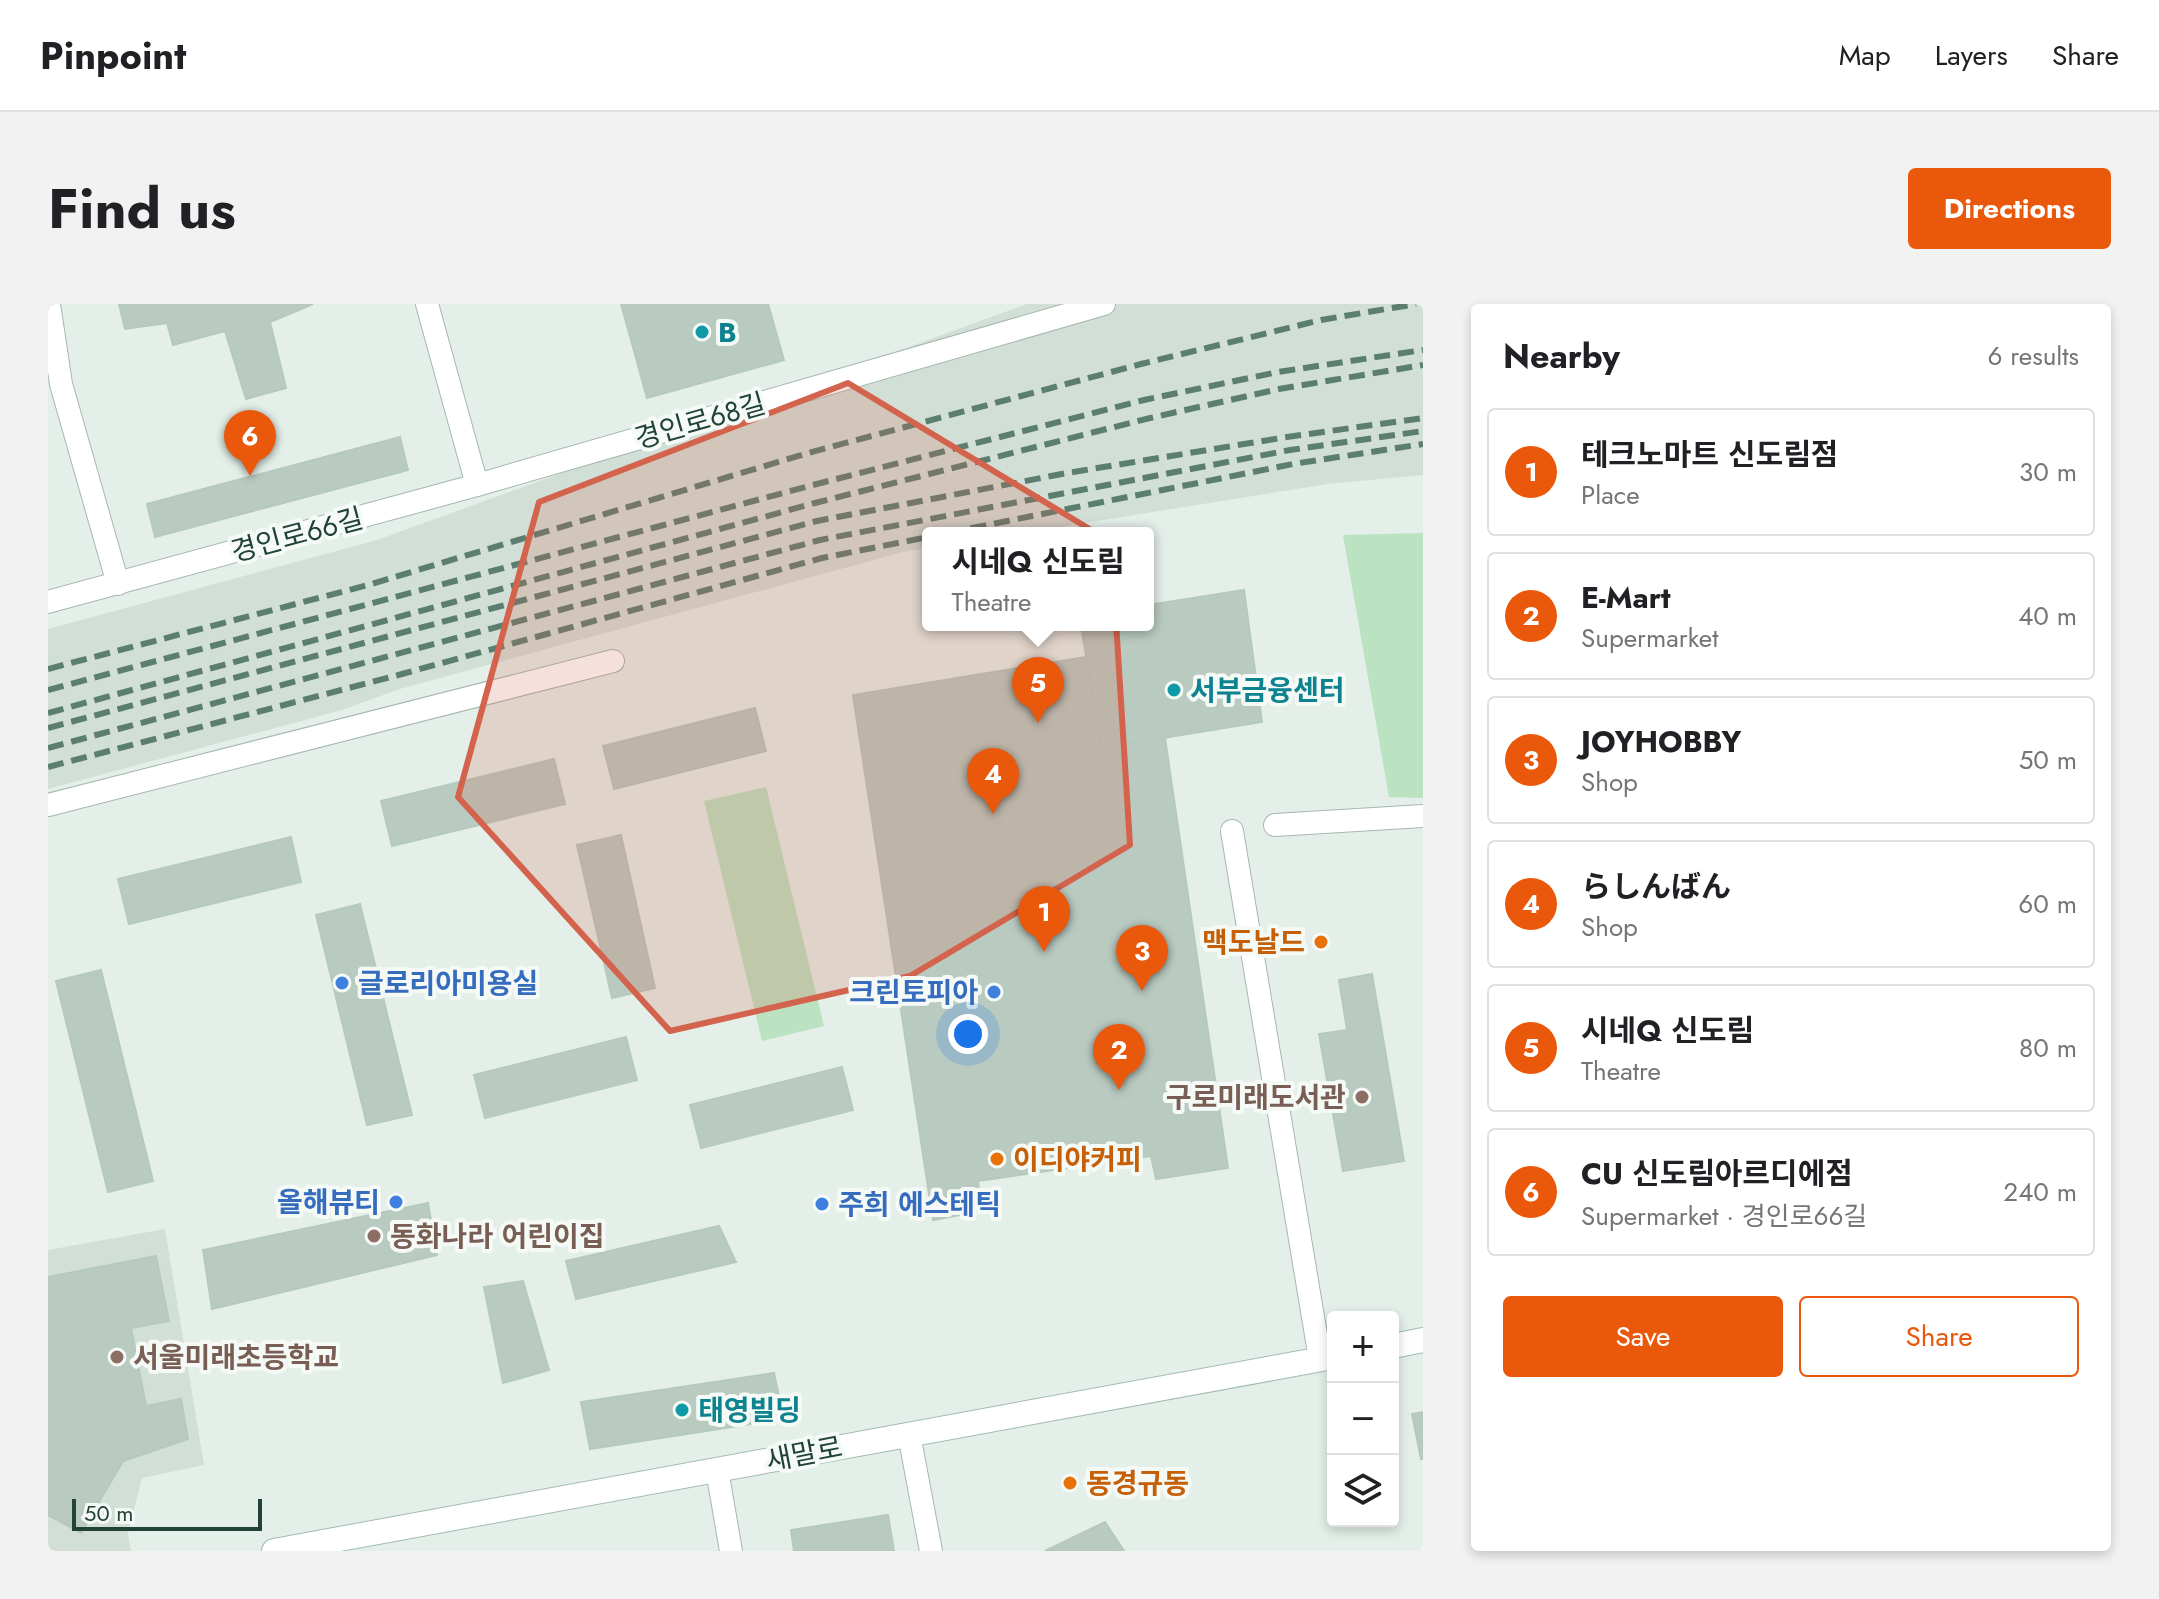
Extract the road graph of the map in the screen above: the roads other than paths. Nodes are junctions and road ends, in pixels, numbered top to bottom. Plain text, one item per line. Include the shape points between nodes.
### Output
1 (49, 304) edge
2 (427, 304) edge
3 (1104, 304) edge
4 (477, 485) junction
5 (118, 584) junction
6 (48, 602) edge
7 (613, 661) dead end
8 (48, 805) edge
9 (1423, 816) edge
10 (1275, 825) dead end
11 (1232, 831) dead end
12 (1423, 1340) edge
13 (1399, 1345) edge
14 (1327, 1358) edge
15 (909, 1434) junction
16 (717, 1470) junction
17 (274, 1551) edge
18 (731, 1551) edge
19 (931, 1551) edge

1 - 5 street via 61,384
2 - 4 street
3 - 4 street, 경인로68길
4 - 5 street, 경인로66길
5 - 6 street, 경인로66길
7 - 8 street
9 - 10 street
11 - 14 street
12 - 13 street
14 - 15 street, 새말로
15 - 16 street, 새말로
15 - 19 street
16 - 17 street, 새말로
16 - 18 street

